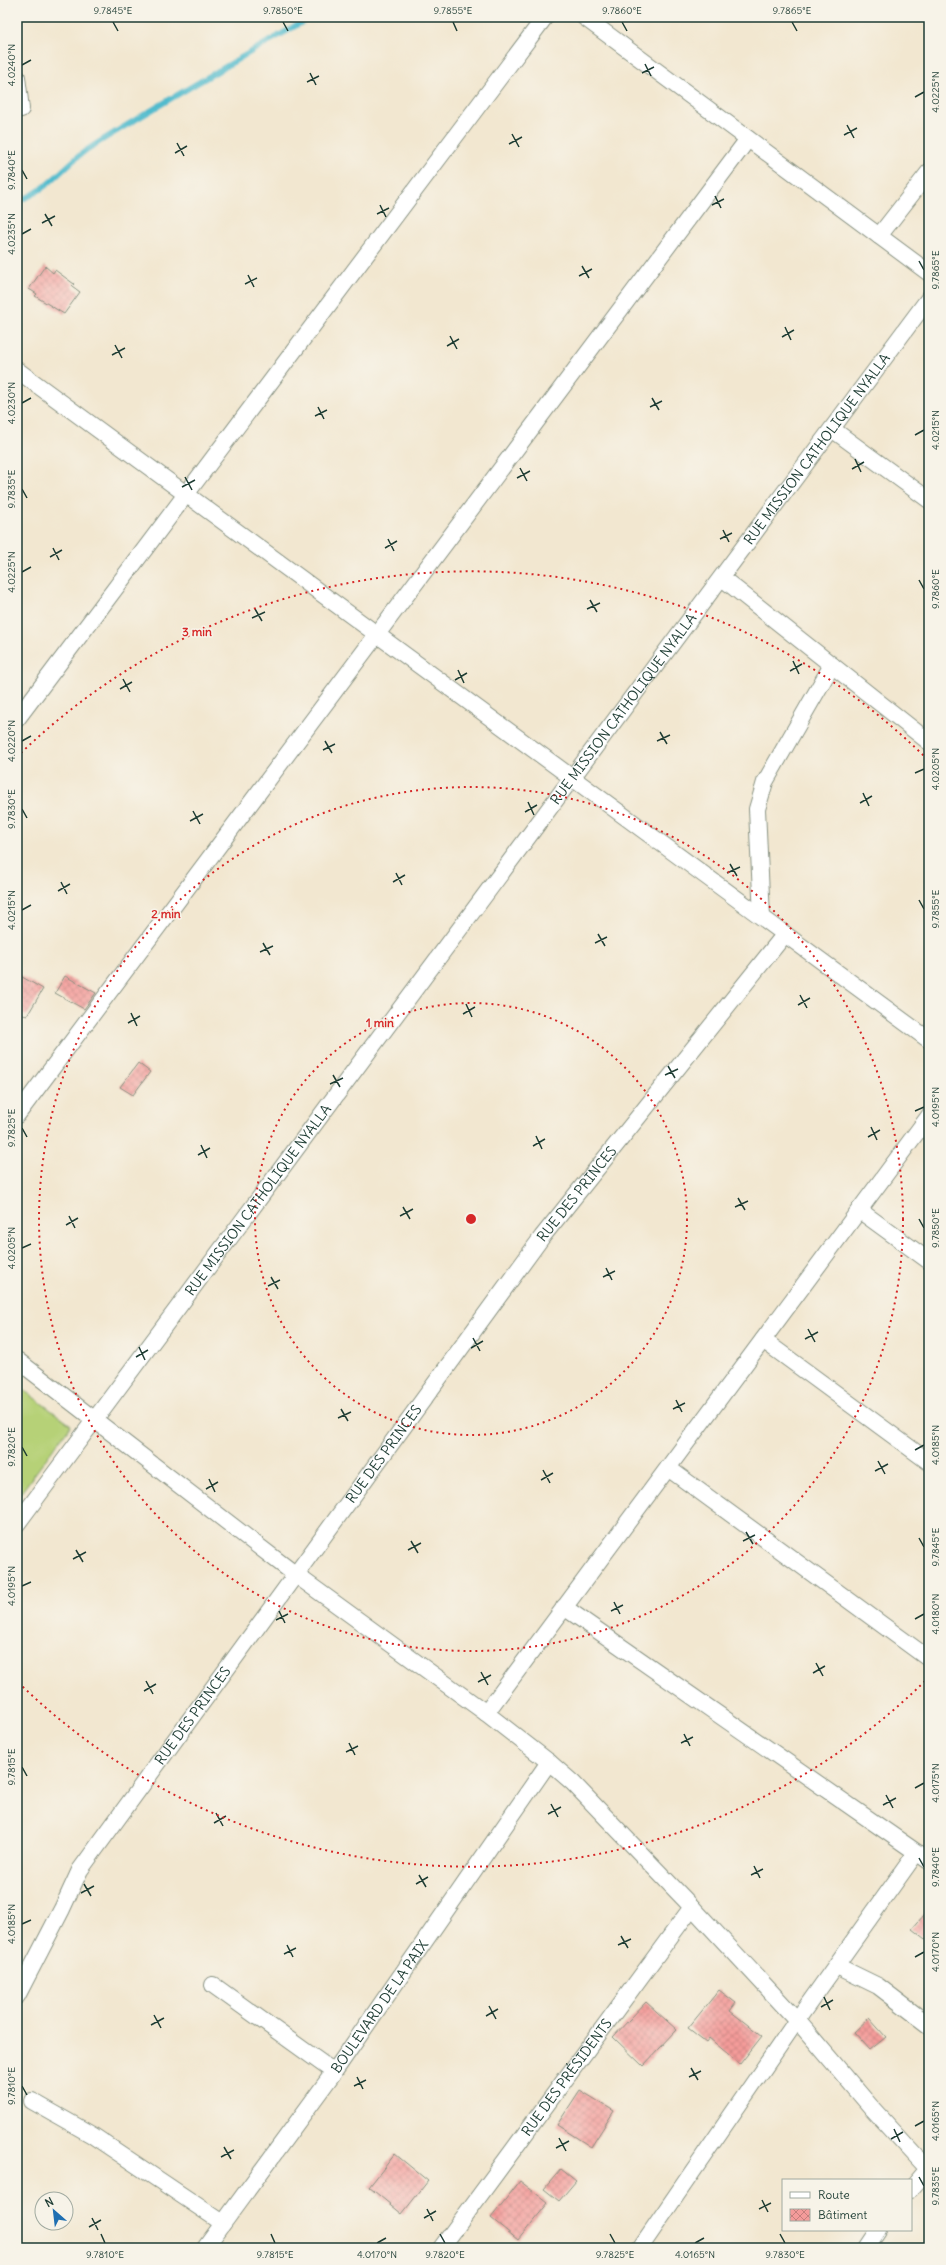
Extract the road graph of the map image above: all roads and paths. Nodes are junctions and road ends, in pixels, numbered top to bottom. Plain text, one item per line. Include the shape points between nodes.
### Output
1 (545, 17) edge
2 (584, 17) edge
3 (17, 77) edge
4 (21, 109) dead end
5 (748, 139) junction
6 (929, 172) edge
7 (879, 236) junction
8 (929, 273) edge
9 (929, 298) edge
10 (17, 370) edge
11 (832, 429) junction
12 (186, 494) junction
13 (929, 500) edge
14 (722, 578) junction
15 (378, 635) junction
16 (832, 664) junction
17 (17, 719) edge
18 (929, 742) edge
19 (573, 778) junction
20 (762, 917) junction
21 (785, 934) junction
22 (929, 1040) edge
23 (17, 1115) edge
24 (929, 1116) edge
25 (860, 1210) junction
26 (929, 1261) edge
27 (763, 1340) junction
28 (17, 1360) edge
29 (94, 1420) junction
30 (929, 1462) edge
31 (668, 1468) junction
32 (17, 1524) edge
33 (296, 1575) junction
34 (564, 1607) junction
35 (929, 1659) edge
36 (486, 1713) junction
37 (549, 1762) junction
38 (923, 1857) edge
39 (692, 1907) junction
40 (837, 1966) junction
41 (213, 1985) dead end
42 (17, 1996) edge
43 (797, 2020) junction
44 (929, 2025) edge
45 (334, 2072) junction
46 (32, 2101) dead end
47 (928, 2169) edge
48 (912, 2188) edge
49 (223, 2223) junction
50 (877, 2231) edge
51 (205, 2248) edge
52 (441, 2248) edge
53 (640, 2248) edge
54 (866, 2248) edge

1 - 12 street
2 - 5 street
3 - 4 street
5 - 7 street
5 - 15 street
6 - 7 street
7 - 8 street
9 - 11 street, RUE MISSION CATHOLIQUE NYALLA
10 - 12 street
11 - 13 street
11 - 14 street, RUE MISSION CATHOLIQUE NYALLA
12 - 15 street
12 - 17 street
14 - 16 street
14 - 19 street, RUE MISSION CATHOLIQUE NYALLA
15 - 19 street
15 - 23 street
16 - 18 street
16 - 20 street via 765,782 757,809
19 - 20 street
19 - 29 street, RUE MISSION CATHOLIQUE NYALLA
20 - 21 street
21 - 22 street
21 - 33 street, RUE DES PRINCES via 542,1237
24 - 25 street
25 - 26 street
25 - 27 street
27 - 30 street
27 - 31 street
28 - 29 street
29 - 32 street, RUE MISSION CATHOLIQUE NYALLA
29 - 33 street
31 - 34 street
31 - 35 street
33 - 36 street
33 - 42 street, RUE DES PRINCES via 80,1870
34 - 36 street
34 - 38 street
36 - 37 street
37 - 39 street via 573,1783
37 - 45 street, BOULEVARD DE LA PAIX
38 - 40 street
39 - 43 street
39 - 52 street, RUE DES PRÉSIDENTS
40 - 43 street
40 - 44 street via 878,1986
41 - 45 street
43 - 47 street
43 - 53 street
45 - 49 street, BOULEVARD DE LA PAIX
46 - 49 street via 92,2135
47 - 48 street
49 - 51 street, BOULEVARD DE LA PAIX
50 - 54 street

